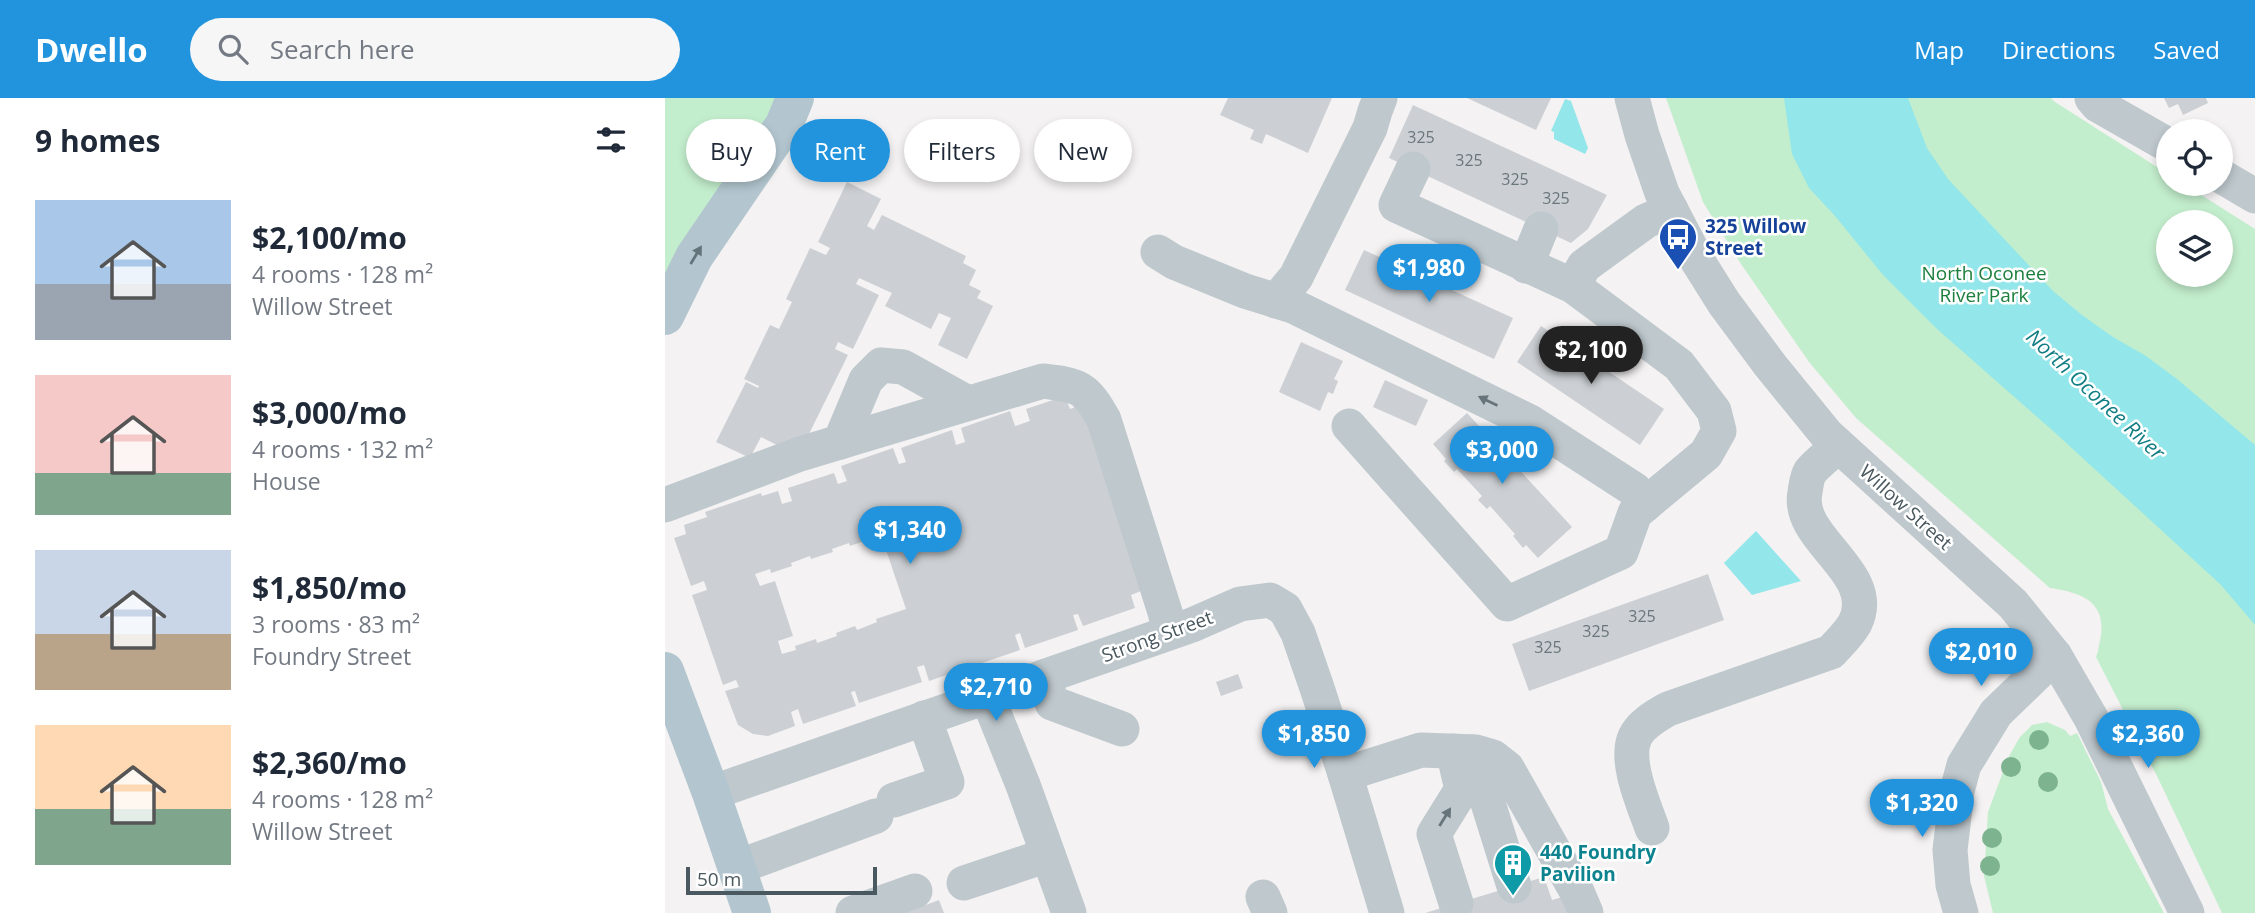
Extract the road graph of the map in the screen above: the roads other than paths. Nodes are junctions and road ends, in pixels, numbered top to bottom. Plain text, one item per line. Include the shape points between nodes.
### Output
1 (795, 98) edge
2 (1380, 98) edge
3 (1632, 98) edge
4 (2091, 98) edge
5 (2156, 138) edge
6 (1413, 169) dead end
7 (2233, 183) edge
8 (2255, 196) edge
9 (1671, 210) junction
10 (1541, 229) dead end
11 (1158, 252) dead end
12 (1527, 266) junction
13 (1573, 286) junction
14 (1276, 301) junction
15 (665, 316) edge
16 (968, 403) junction
17 (1349, 426) dead end
18 (839, 442) junction
19 (1838, 446) junction
20 (665, 505) edge
21 (1645, 505) junction
22 (1170, 632) junction
23 (2055, 656) junction
24 (665, 671) edge
25 (1043, 677) junction
26 (987, 696) junction
27 (673, 716) edge
28 (924, 718) junction
29 (1122, 729) dead end
30 (1462, 752) junction
31 (1348, 783) junction
32 (711, 793) junction
33 (1652, 828) dead end
34 (1048, 855) junction
35 (735, 869) junction
36 (964, 883) dead end
37 (1514, 886) dead end
38 (915, 891) dead end
39 (1456, 903) dead end
40 (1378, 910) edge
41 (752, 913) edge
42 (853, 913) edge
43 (1069, 913) edge
44 (1585, 913) edge
45 (1961, 913) edge
46 (2187, 913) edge

15 -> 1 main road via 694,257 784,125
2 - 14 street via 1370,128 1296,276
3 - 9 street, Willow Street
4 - 5 street
6 - 12 street via 1396,205
7 - 8 street
9 - 13 street via 1646,221 1584,266
9 - 19 street, Willow Street via 1724,303
10 - 12 street
11 - 14 street
12 - 13 street
13 - 21 street via 1679,365 1714,411 1719,431 1706,454
21 -> 14 street via 1635,489 1530,422
16 - 18 street
16 - 18 street via 903,367 881,365 866,380
16 - 22 street via 1043,381 1073,385 1094,401 1104,420
17 - 21 street via 1507,604 1621,552 1635,513
18 - 20 street
19 - 23 street, Willow Street via 2013,604
19 - 33 street via 1809,473 1804,498 1807,519 1856,587 1856,621 1831,652 1668,709 1649,721 1635,736 1632,750
22 - 25 street, Strong Street
22 - 31 street, Strong Street via 1240,604 1269,600 1285,609 1298,633
23 - 45 street via 1996,713 1964,765 1950,850
23 - 46 street, Willow Street via 2091,718
24 - 27 main road
25 - 26 street, Strong Street
25 - 29 street via 1052,703
26 - 28 street, Strong Street
26 - 34 street
27 - 32 main road
28 - 32 street, Strong Street
28 - 35 street via 947,782
30 - 31 street via 1421,750
30 - 37 street
39 -> 30 street via 1434,834 1462,789
30 - 44 street via 1493,757 1507,768
31 - 40 street
32 - 35 main road
34 - 36 street
34 - 43 street
35 - 41 main road
38 - 42 street

